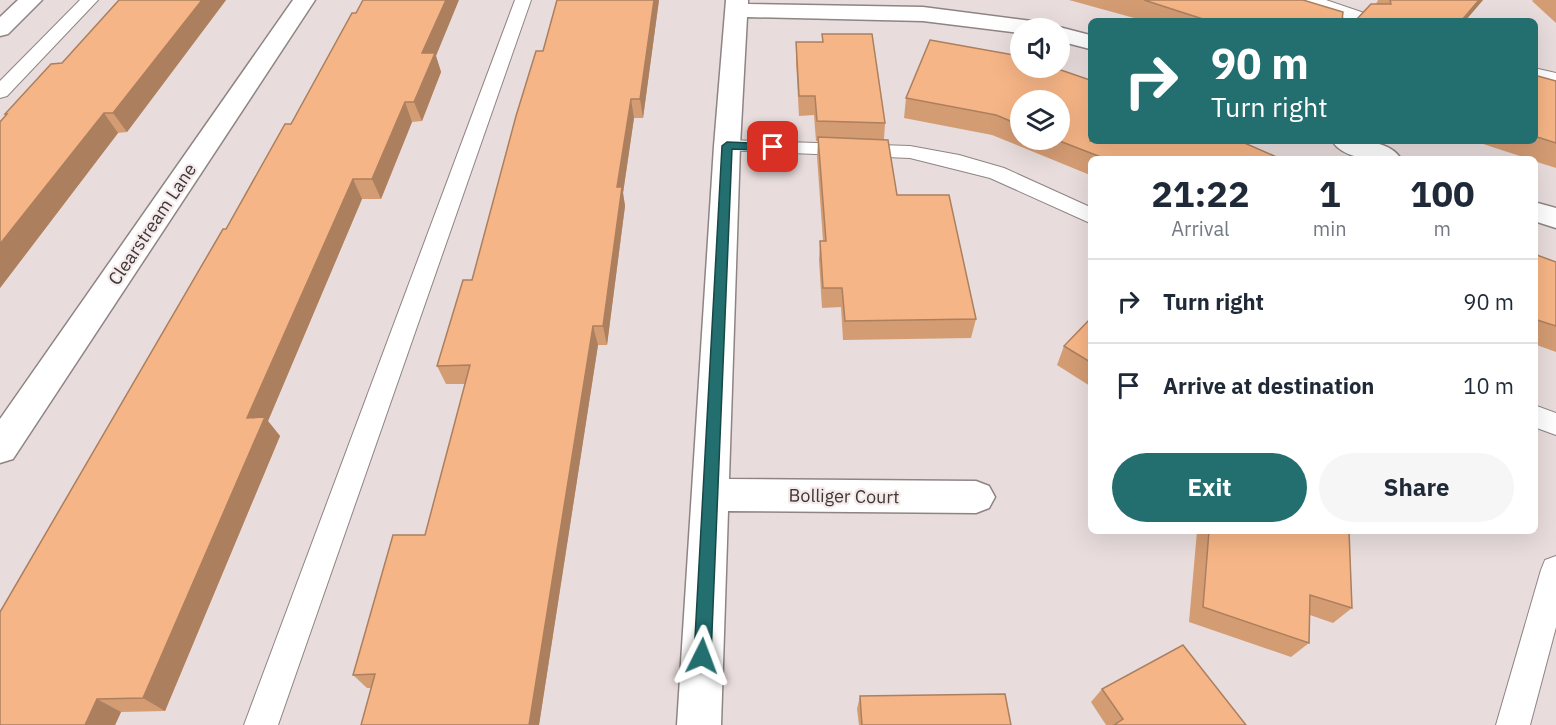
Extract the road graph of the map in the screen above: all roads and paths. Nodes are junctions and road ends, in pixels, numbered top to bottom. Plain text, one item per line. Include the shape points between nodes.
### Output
1 (31, 0) edge
2 (90, 0) edge
3 (304, 0) edge
4 (523, 0) edge
5 (1310, 0) edge
6 (736, 5) edge
7 (1362, 18) edge
8 (1010, 25) edge
9 (0, 29) edge
10 (1070, 37) edge
11 (1088, 41) edge
12 (1538, 74) edge
13 (1556, 79) edge
14 (0, 92) edge
15 (1352, 144) edge
16 (727, 146) junction
17 (1381, 156) edge
18 (1538, 212) edge
19 (1088, 215) edge
20 (1556, 218) edge
21 (1538, 417) edge
22 (1556, 424) edge
23 (0, 447) edge
24 (711, 495) junction
25 (976, 497) dead end
26 (1556, 570) edge
27 (261, 725) edge
28 (699, 725) edge
29 (1513, 725) edge

1 - 9 street
2 - 14 lane
3 - 23 street, Clearstream Lane
4 - 27 lane
5 - 7 lane
6 - 8 street via 923,14
6 - 16 street
10 - 11 street
12 - 13 lane
15 - 17 street
16 - 19 lane via 933,156 997,173
16 - 24 street
18 - 20 street
21 - 22 lane
24 - 25 street, Bolliger Court
24 - 28 street
26 - 29 lane

